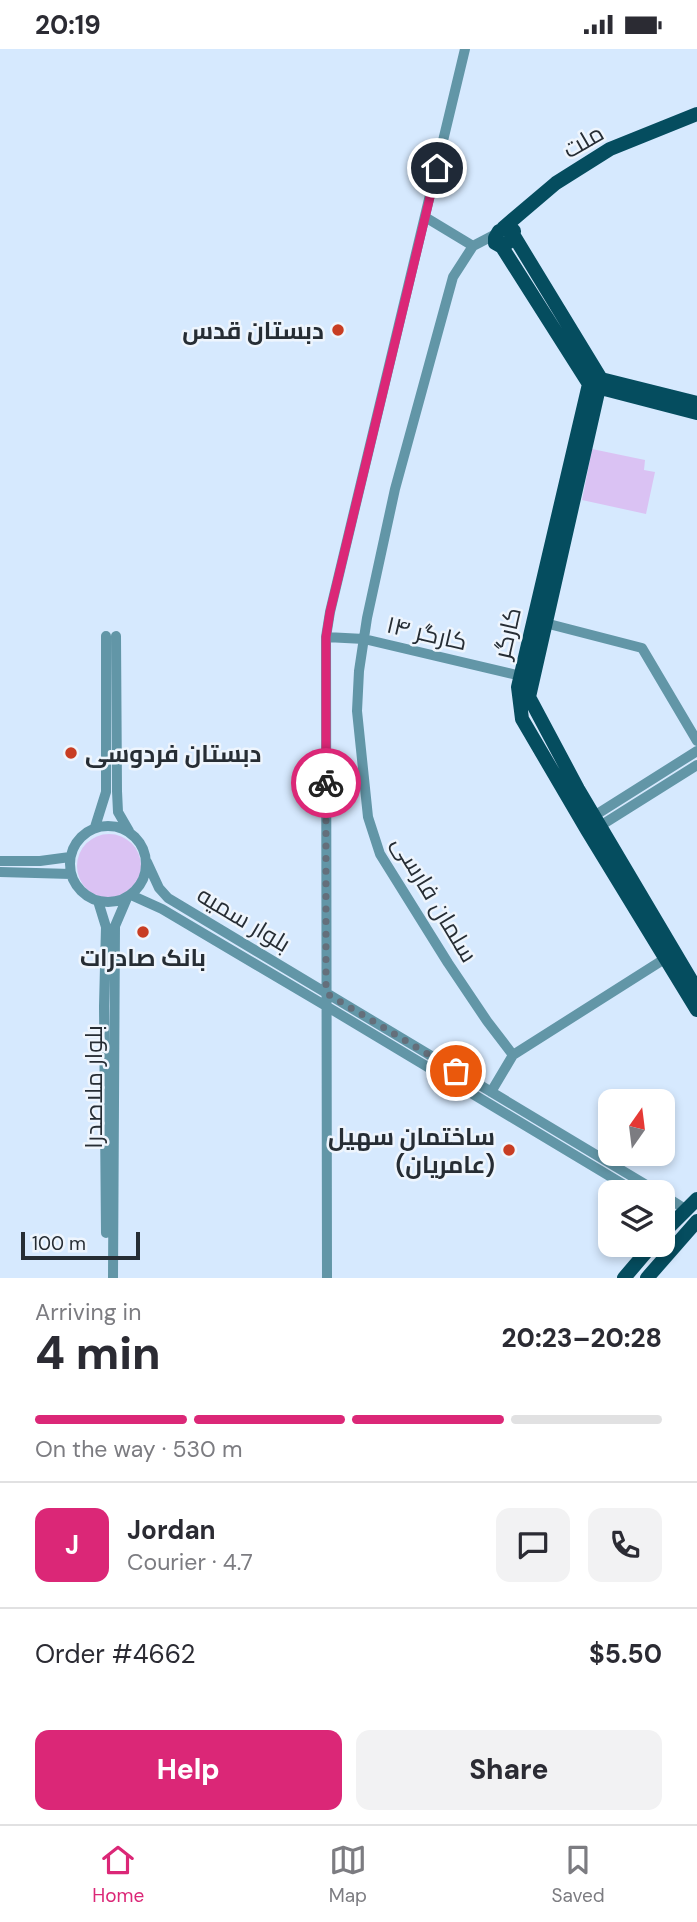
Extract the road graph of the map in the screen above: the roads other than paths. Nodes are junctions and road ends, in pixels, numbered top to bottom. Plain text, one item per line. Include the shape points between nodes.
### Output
1 (465, 49) edge
2 (697, 114) edge
3 (697, 124) edge
4 (425, 217) junction
5 (506, 235) junction
6 (473, 246) junction
7 (596, 384) junction
8 (697, 403) edge
9 (697, 413) edge
10 (545, 623) junction
11 (326, 637) junction
12 (365, 639) junction
13 (526, 671) junction
14 (697, 741) edge
15 (697, 751) edge
16 (697, 765) edge
17 (594, 824) junction
18 (95, 827) junction
19 (129, 831) junction
20 (70, 857) junction
21 (0, 861) edge
22 (147, 862) junction
23 (0, 872) edge
24 (71, 874) junction
25 (129, 896) junction
26 (97, 901) junction
27 (111, 927) junction
28 (666, 958) junction
29 (689, 983) edge
30 (326, 993) junction
31 (326, 1006) junction
32 (697, 1010) edge
33 (513, 1055) junction
34 (491, 1092) junction
35 (616, 1180) edge
36 (638, 1180) edge
37 (697, 1199) edge
38 (675, 1206) edge
39 (697, 1221) edge
40 (110, 1238) junction
41 (642, 1257) edge
42 (107, 1278) edge
43 (113, 1278) edge
44 (327, 1278) edge
45 (624, 1278) edge
46 (647, 1278) edge

1 - 4 street
2 - 5 main road, ملت via 610,149 556,183
3 - 5 main road, ملت via 612,158 559,190
4 - 6 street
4 - 11 street
5 - 6 street
5 - 7 main road
6 - 12 street, سلمان فارسی via 455,270 411,428
7 - 8 main road
7 - 9 main road
7 - 10 main road, کارگر
7 - 13 main road, کارگر
10 - 13 main road, کارگر
10 - 14 street via 642,648
11 - 12 street, کارگر ۱۴
11 - 30 street
12 - 13 street, کارگر ۱۴
12 - 33 street, سلمان فارسی via 357,711 368,817 380,854
13 - 17 main road, کارگر via 519,703 522,719
15 - 17 street
16 - 17 street
17 - 28 main road, کارگر
17 - 29 main road, کارگر
18 - 19 street via 109,825
18 - 19 street via 106,792 111,636 118,812
18 - 20 street via 83,834
19 - 22 street via 141,844
20 - 21 street
20 - 24 street
22 - 25 street via 143,880
22 - 30 street, بلوار سمیه via 169,898
23 - 24 street
24 - 26 street via 76,886
25 - 26 street
25 - 27 street, بلوار ملاصدرا
25 - 31 street, بلوار سمیه via 162,909
26 - 27 street, بلوار ملاصدرا
27 - 40 street, بلوار ملاصدرا
28 - 29 main road, کارگر
28 - 33 street
29 - 32 main road, کارگر
30 - 31 street
30 - 34 street, بلوار سمیه
31 - 35 street, بلوار سمیه
31 - 44 street
33 - 34 street
34 - 36 street, بلوار سمیه
37 - 38 main road
39 - 46 main road
40 - 42 street, بلوار ملاصدرا
40 - 43 street, بلوار ملاصدرا
41 - 45 main road

